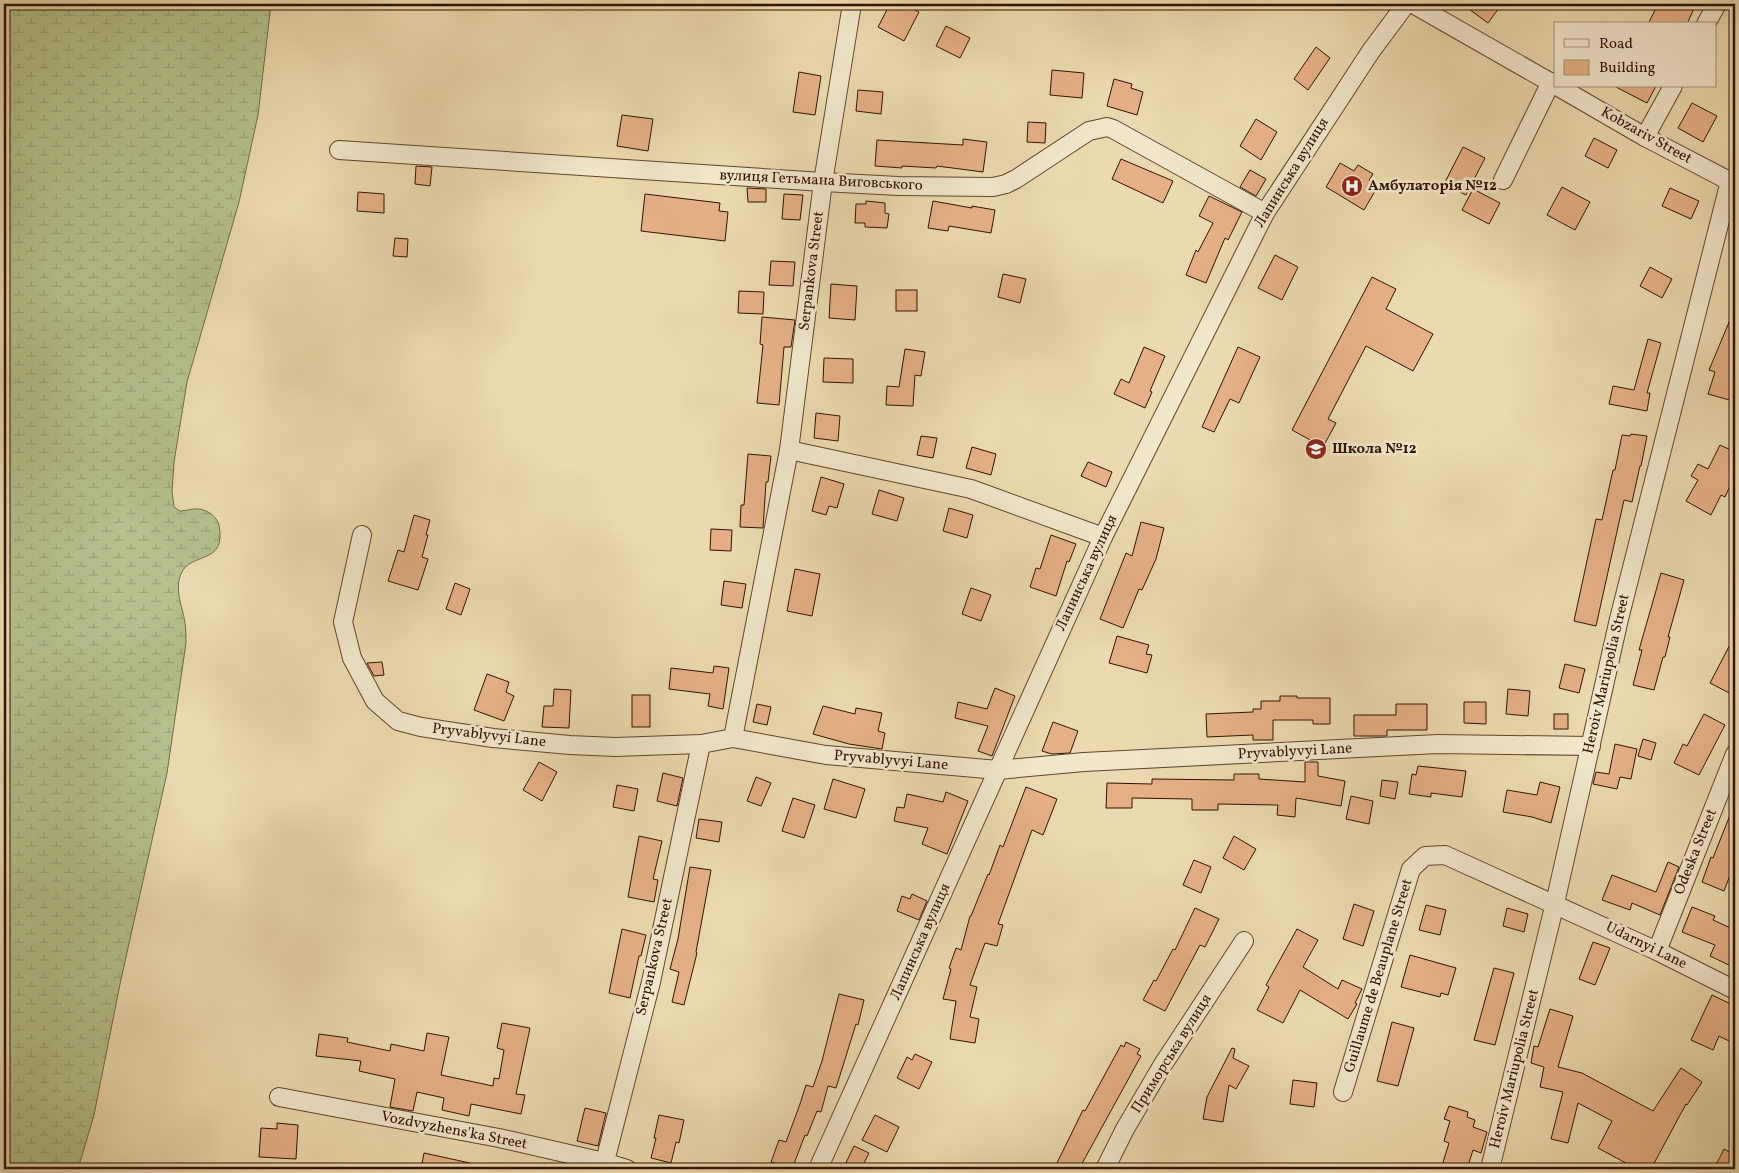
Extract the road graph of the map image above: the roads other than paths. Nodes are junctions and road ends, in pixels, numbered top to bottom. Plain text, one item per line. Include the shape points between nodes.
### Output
1 (852, 4) edge
2 (1406, 4) edge
3 (1413, 4) edge
4 (1717, 4) edge
5 (1707, 22) edge
6 (1554, 85) edge
7 (1559, 88) edge
8 (1672, 88) edge
9 (1646, 137) junction
10 (339, 150) dead end
11 (1503, 180) dead end
12 (822, 182) junction
13 (1733, 182) edge
14 (1265, 212) junction
15 (789, 450) junction
16 (362, 535) dead end
17 (1103, 537) junction
18 (733, 738) junction
19 (701, 744) junction
20 (1591, 746) junction
21 (1735, 754) edge
22 (998, 770) junction
23 (1556, 904) junction
24 (1244, 941) dead end
25 (1657, 950) junction
26 (1735, 990) edge
27 (1344, 1092) dead end
28 (279, 1097) dead end
29 (604, 1166) edge
30 (627, 1169) edge
31 (818, 1169) edge
32 (1105, 1169) edge
33 (1490, 1169) edge

1 - 12 street, Serpankova Street
2 - 14 street, Лапинська вулиця
3 - 6 street, Kobzariv Street
4 - 5 street
6 - 11 street
7 - 9 street, Kobzariv Street
8 - 9 street
9 - 13 street, Kobzariv Street
10 - 12 street, вулиця Гетьмана Виговського
12 - 14 street, вулиця Гетьмана Виговського via 898,186 1006,184 1089,131 1107,127
12 - 15 street, Serpankova Street
13 - 20 street, Heroiv Mariupolia Street via 1619,619
14 - 17 street, Лапинська вулиця
15 - 17 street via 971,489
15 - 18 street, Serpankova Street
16 - 19 street, Pryvablyvyi Lane via 344,622 352,658 362,679 376,701 398,720 450,732 570,745
17 - 22 street, Лапинська вулиця
18 - 19 street, Pryvablyvyi Lane
18 - 22 street, Pryvablyvyi Lane via 826,755
19 - 29 street, Serpankova Street via 651,982
20 - 22 street, Pryvablyvyi Lane via 1438,744 1084,762
20 - 23 street, Heroiv Mariupolia Street
21 - 25 street, Odeska Street
22 - 31 street, Лапинська вулиця
23 - 25 street, Udarnyi Lane
23 - 27 street, Guillaume de Beauplane Street via 1445,855 1425,856 1411,868
23 - 33 street, Heroiv Mariupolia Street
24 - 32 street, Приморська вулиця via 1162,1066
25 - 26 street, Udarnyi Lane
28 - 29 street, Vozdvyzhens'ka Street via 499,1138
29 - 30 street, Vozdvyzhens'ka Street

